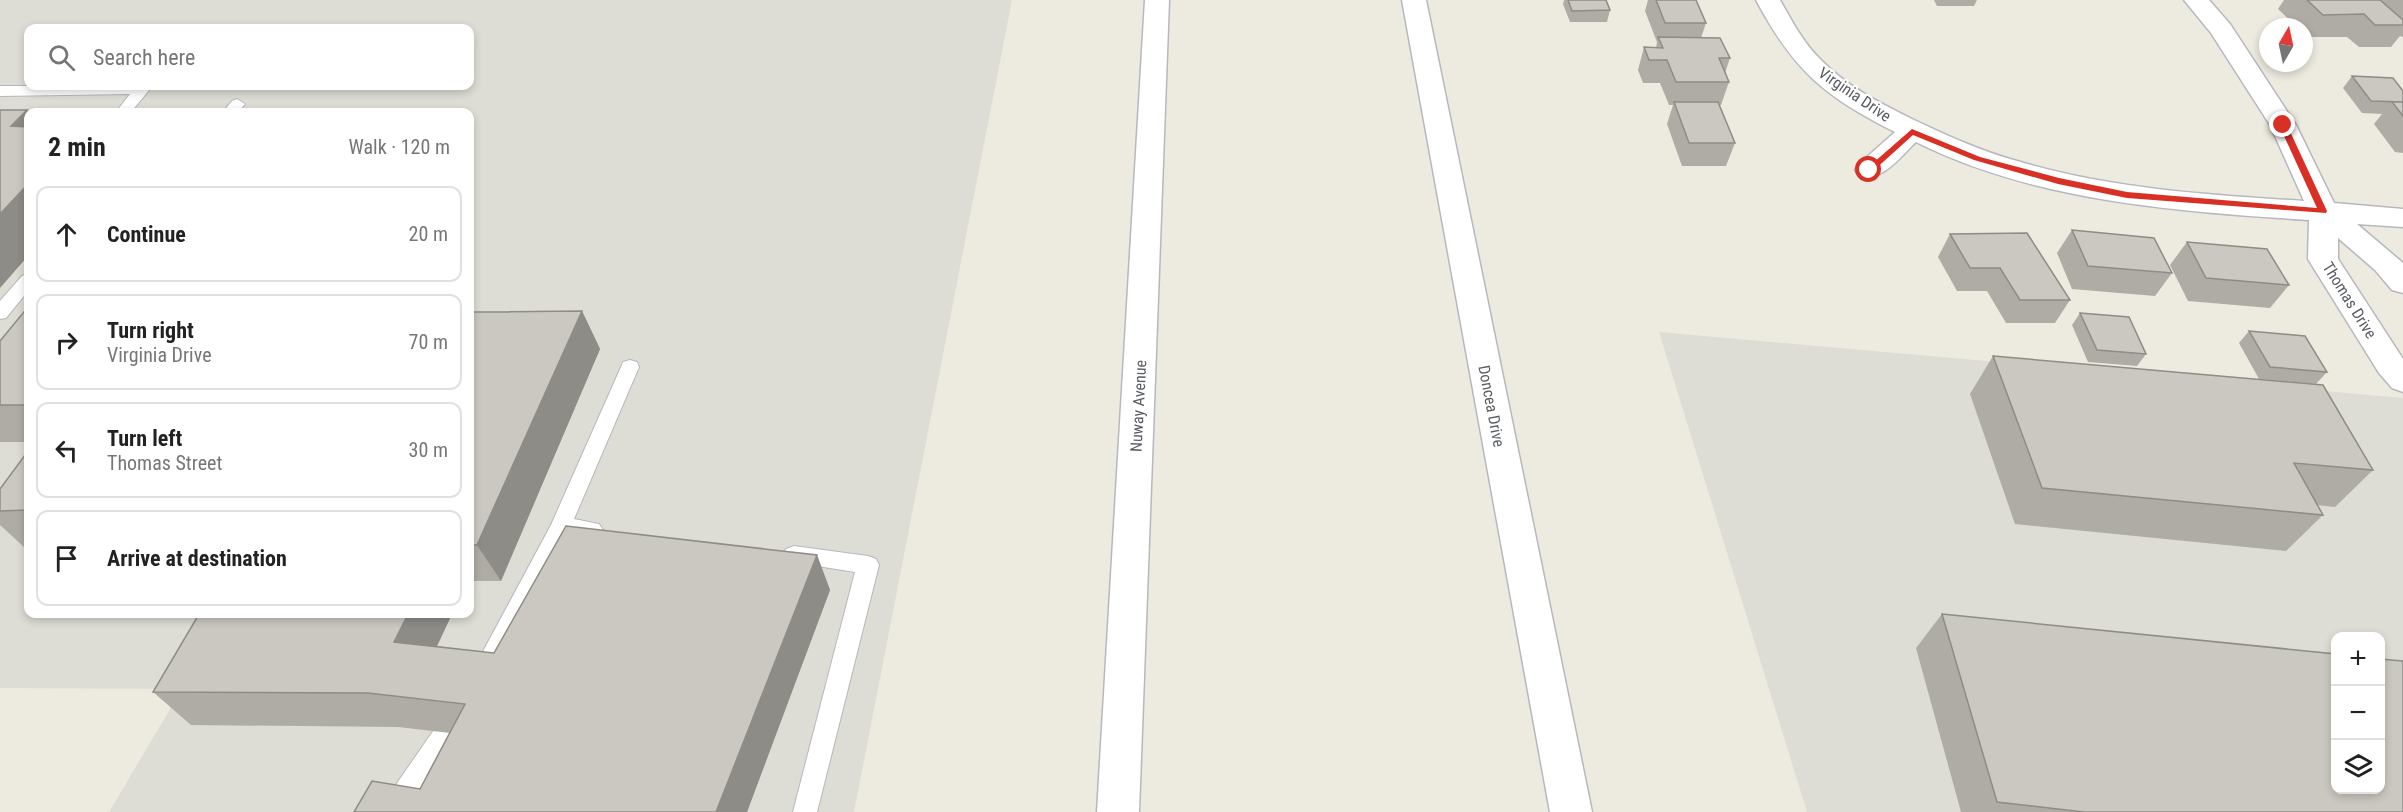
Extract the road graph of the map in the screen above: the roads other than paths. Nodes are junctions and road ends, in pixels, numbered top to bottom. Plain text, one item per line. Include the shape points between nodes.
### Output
1 (1157, 0) edge
2 (1414, 0) edge
3 (1768, 0) edge
4 (2196, 0) edge
5 (71, 90) edge
6 (141, 90) edge
7 (0, 91) edge
8 (126, 108) edge
9 (1912, 131) junction
10 (1869, 170) dead end
11 (2323, 211) junction
12 (2403, 218) edge
13 (2403, 283) edge
14 (24, 285) edge
15 (0, 313) edge
16 (630, 367) dead end
17 (2403, 380) edge
18 (561, 526) junction
19 (608, 532) edge
20 (774, 553) edge
21 (478, 682) edge
22 (446, 732) edge
23 (388, 812) edge
24 (805, 812) edge
25 (1118, 812) edge
26 (1571, 812) edge

1 - 25 street, Nuway Avenue
2 - 26 street, Doncea Drive
3 - 9 street, Virginia Drive via 1792,40 1820,73
4 - 11 street via 2221,29 2283,125
5 - 7 lane
6 - 8 lane
9 - 10 street
9 - 11 street, Virginia Drive via 1977,158 2127,195
11 - 12 street, Virginia Drive
11 - 13 street via 2386,263
11 - 17 street, Thomas Drive via 2323,259
14 - 15 lane
16 - 18 lane
18 - 19 lane
18 - 21 lane
20 - 24 lane via 868,565
22 - 23 lane

